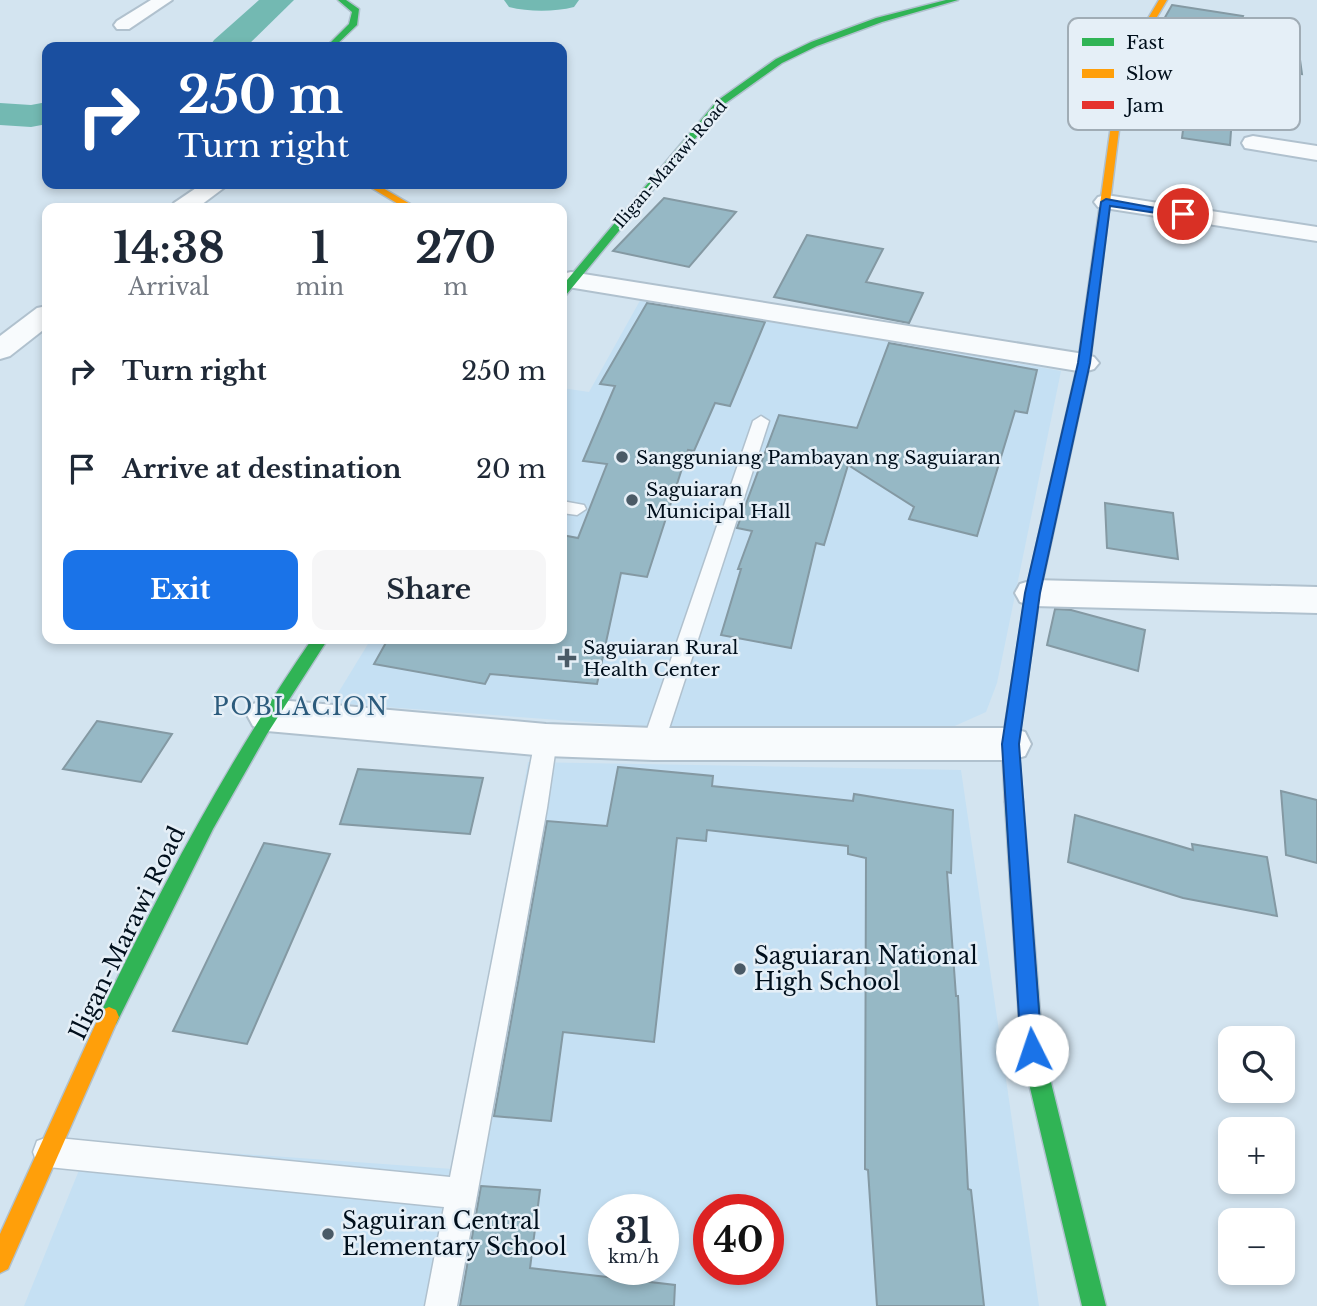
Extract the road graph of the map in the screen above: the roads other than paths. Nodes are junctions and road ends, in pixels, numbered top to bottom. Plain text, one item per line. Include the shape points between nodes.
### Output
1 (163, 0) edge
2 (342, 0) edge
3 (954, 0) edge
4 (1163, 0) edge
5 (1152, 18) edge
6 (123, 24) dead end
7 (335, 42) edge
8 (1115, 130) edge
9 (1253, 144) dead end
10 (1317, 153) edge
11 (210, 189) edge
12 (379, 189) edge
13 (1106, 202) junction
14 (190, 203) edge
15 (403, 203) edge
16 (1317, 234) edge
17 (567, 282) edge
18 (567, 284) edge
19 (42, 318) edge
20 (0, 350) edge
21 (1084, 363) junction
22 (761, 421) dead end
23 (1033, 593) junction
24 (1317, 600) edge
25 (317, 644) edge
26 (267, 715) junction
27 (546, 740) junction
28 (653, 744) junction
29 (1010, 744) junction
30 (47, 1152) junction
31 (460, 1193) junction
32 (0, 1261) edge
33 (441, 1306) edge
34 (1094, 1306) edge

1 - 6 street
2 - 7 main road via 356,11 353,24
3 - 17 main road, Iligan-Marawi Road via 814,44 779,61 720,103
4 - 5 main road
8 - 13 main road
9 - 10 street
11 - 14 street
12 - 15 main road
13 - 16 street
13 - 21 main road
18 - 21 street
19 - 20 street
21 - 23 main road
22 - 28 lane
23 - 24 street
23 - 29 main road
25 - 26 main road, Iligan-Marawi Road
26 - 27 street
26 - 30 main road, Iligan-Marawi Road via 173,884
27 - 28 street
27 - 31 lane
28 - 29 street
29 - 34 main road via 1032,1050
30 - 31 lane
30 - 32 main road, Iligan-Marawi Road
31 - 33 lane

